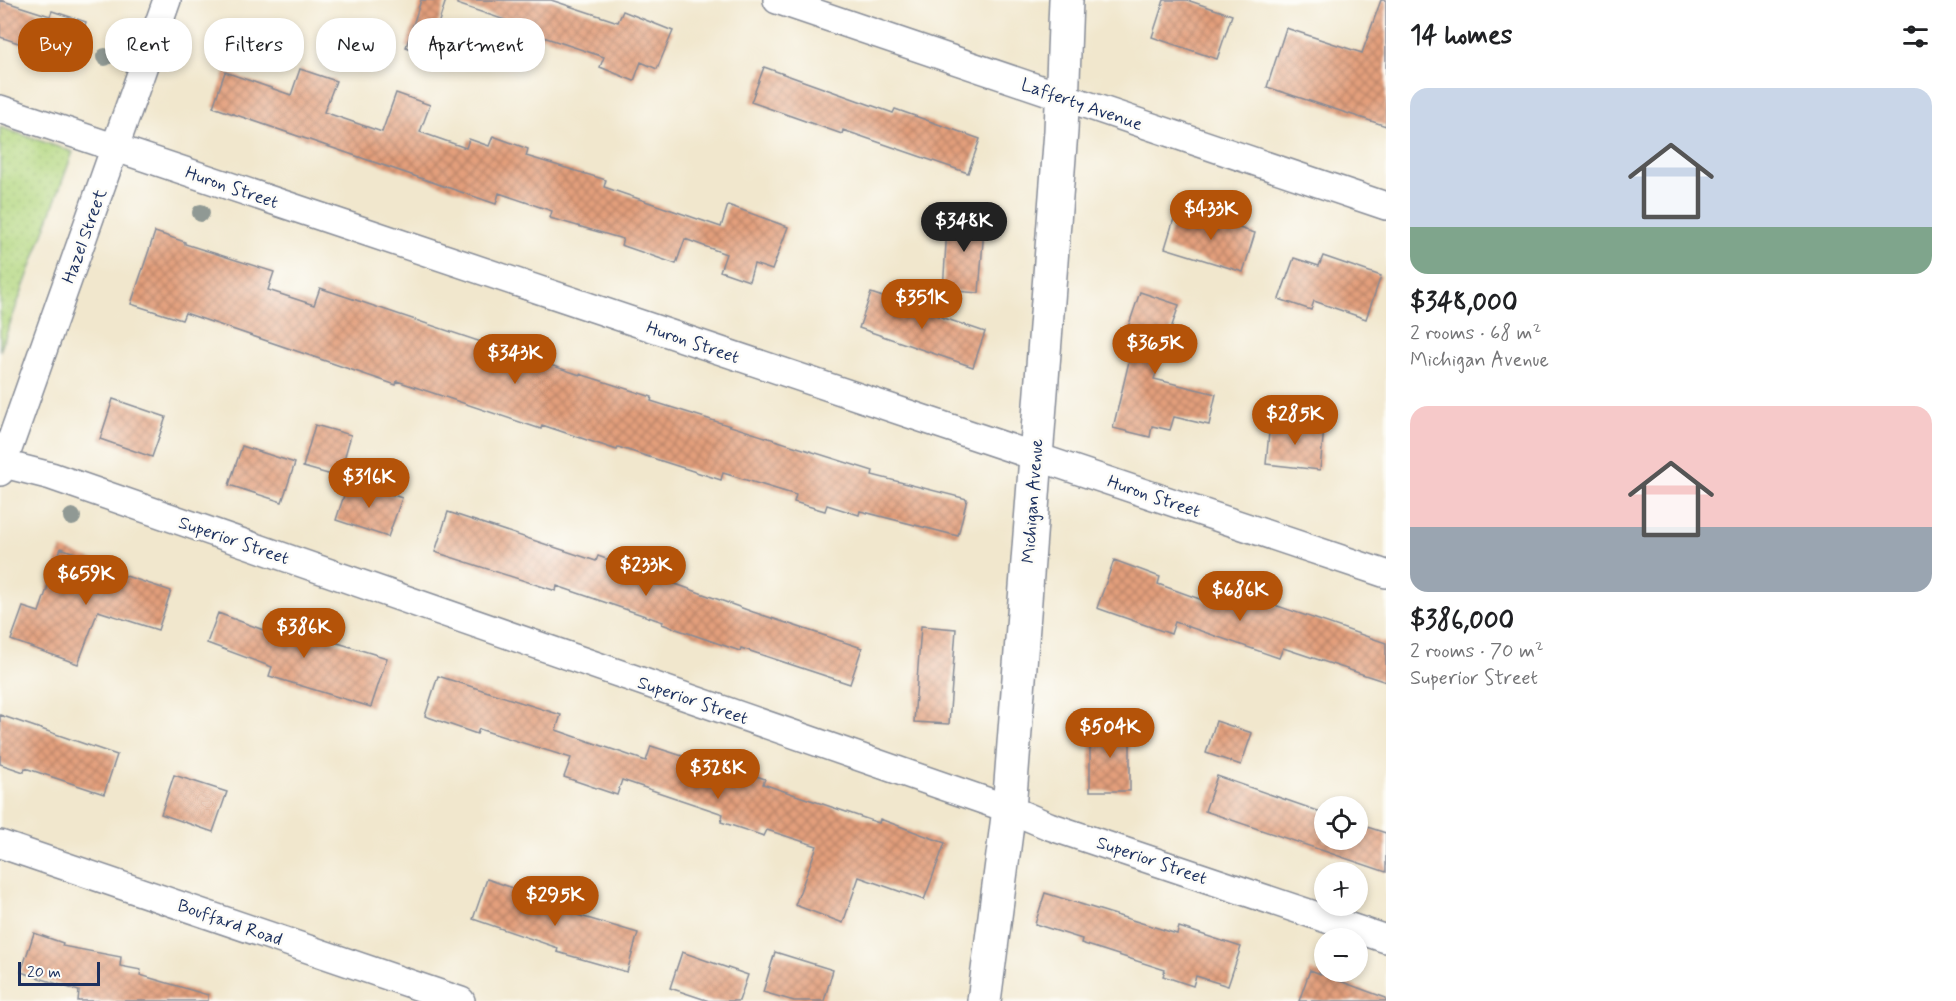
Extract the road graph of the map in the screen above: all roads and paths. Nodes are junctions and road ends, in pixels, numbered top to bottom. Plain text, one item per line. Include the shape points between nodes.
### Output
1 (167, 0) edge
2 (777, 0) edge
3 (1066, 0) edge
4 (1062, 97) junction
5 (0, 109) edge
6 (116, 148) junction
7 (1386, 206) edge
8 (1035, 457) junction
9 (1, 466) edge
10 (1386, 574) edge
11 (1009, 809) junction
12 (0, 844) edge
13 (1386, 939) edge
14 (461, 1001) edge
15 (984, 1001) edge

1 - 6 street, Hazel Street
2 - 4 street, Lafferty Avenue
3 - 4 street, Michigan Avenue
4 - 7 street, Lafferty Avenue
4 - 8 street, Michigan Avenue
5 - 6 street, Huron Street
6 - 8 street, Huron Street
6 - 9 street, Hazel Street
8 - 10 street, Huron Street
8 - 11 street, Michigan Avenue
9 - 11 street, Superior Street via 51,476
11 - 13 street, Superior Street via 1049,826
11 - 15 street, Michigan Avenue
12 - 14 street, Bouffard Road

